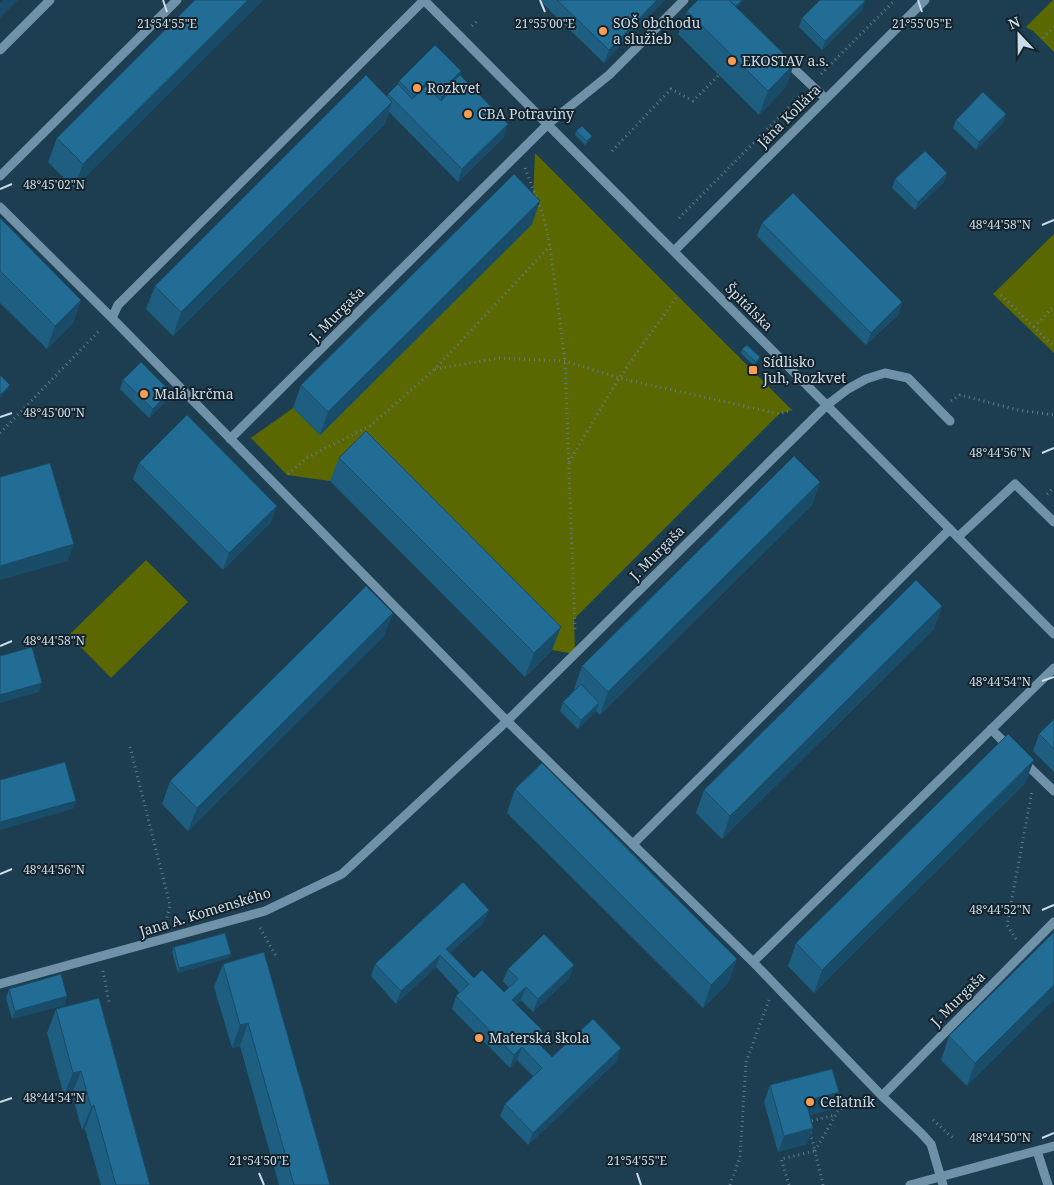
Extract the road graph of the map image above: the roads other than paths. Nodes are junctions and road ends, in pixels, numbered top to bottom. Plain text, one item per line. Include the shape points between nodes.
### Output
1 (50, 0) edge
2 (177, 0) edge
3 (424, 0) edge
4 (684, 0) edge
5 (925, 0) edge
6 (0, 50) edge
7 (783, 57) edge
8 (826, 98) junction
9 (548, 124) junction
10 (0, 176) edge
11 (0, 207) edge
12 (674, 251) junction
13 (112, 318) junction
14 (827, 405) junction
15 (950, 420) dead end
16 (230, 439) junction
17 (1054, 522) edge
18 (950, 529) junction
19 (958, 537) junction
20 (1054, 634) edge
21 (1054, 668) edge
22 (507, 721) junction
23 (991, 729) junction
24 (1054, 791) edge
25 (633, 844) junction
26 (1054, 922) edge
27 (753, 962) junction
28 (0, 984) edge
29 (882, 1096) junction
30 (1054, 1146) edge
31 (1037, 1151) junction
32 (941, 1181) edge
33 (910, 1185) edge
34 (1048, 1185) edge

1 - 6 street
2 - 10 street
3 - 9 street, Špitálska
3 - 13 street via 118,305
4 - 9 street, J. Murgaša via 609,75
5 - 8 street, Jána Kollára
7 - 8 street
8 - 12 street, Jána Kollára
9 - 12 street, Špitálska
9 - 16 street, J. Murgaša
11 - 13 street
12 - 14 street, Špitálska
13 - 16 street
14 - 15 street, J. Murgaša via 866,379 885,373 908,378
14 - 18 street, Špitálska
14 - 22 street, J. Murgaša
16 - 22 street
17 - 19 street via 1015,484
18 - 19 street, Špitálska
18 - 25 street
19 - 20 street, Špitálska
21 - 23 street
22 - 25 street
22 - 28 street, Jana A. Komenského via 342,874 265,911
23 - 24 street
23 - 27 street
25 - 27 street
26 - 29 street, J. Murgaša
27 - 29 street
29 - 32 street via 931,1144
30 - 31 street
31 - 32 street
31 - 34 street
32 - 33 street

